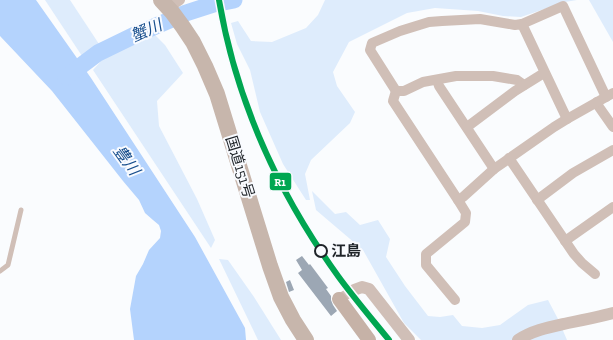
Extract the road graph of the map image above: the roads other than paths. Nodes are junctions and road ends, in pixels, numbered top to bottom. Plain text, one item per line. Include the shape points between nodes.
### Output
1 (170, 5) edge
2 (522, 24) junction
3 (544, 73) junction
4 (437, 80) junction
5 (524, 85) junction
6 (396, 91) junction
7 (610, 95) edge
8 (597, 102) junction
9 (567, 119) junction
10 (467, 127) junction
11 (613, 127) edge
12 (613, 150) edge
13 (509, 158) junction
14 (494, 169) junction
15 (458, 200) junction
16 (537, 200) junction
17 (613, 207) edge
18 (21, 210) dead end
19 (565, 241) junction
20 (0, 271) edge
21 (596, 274) dead end
22 (354, 290) joint
23 (340, 299) joint
24 (455, 300) dead end
25 (613, 313) edge
26 (306, 340) edge
27 (369, 340) edge
28 (409, 340) edge
29 (518, 340) edge

1 - 26 highway, 国道151号 via 193,42 217,94 270,266 284,302
2 - 3 street
2 - 6 street via 480,19 429,22 372,43 370,50
2 - 7 street via 563,6
3 - 5 street
3 - 9 street
4 - 5 street via 456,76 493,76 517,80
4 - 6 street via 423,82 404,91
4 - 10 street
5 - 10 street
6 - 15 street via 393,101
7 - 8 street
8 - 9 street
8 - 11 street
9 - 13 street
10 - 14 street
12 - 16 street via 573,173
13 - 14 street
13 - 16 street
14 - 15 street
15 - 24 street via 466,213 465,222 426,254 426,265
16 - 19 street
17 - 19 street
18 - 20 lane via 8,265
19 - 21 street via 582,263
22 - 23 street
22 - 28 street via 362,287 369,289
23 - 27 main road
25 - 29 street via 541,329

